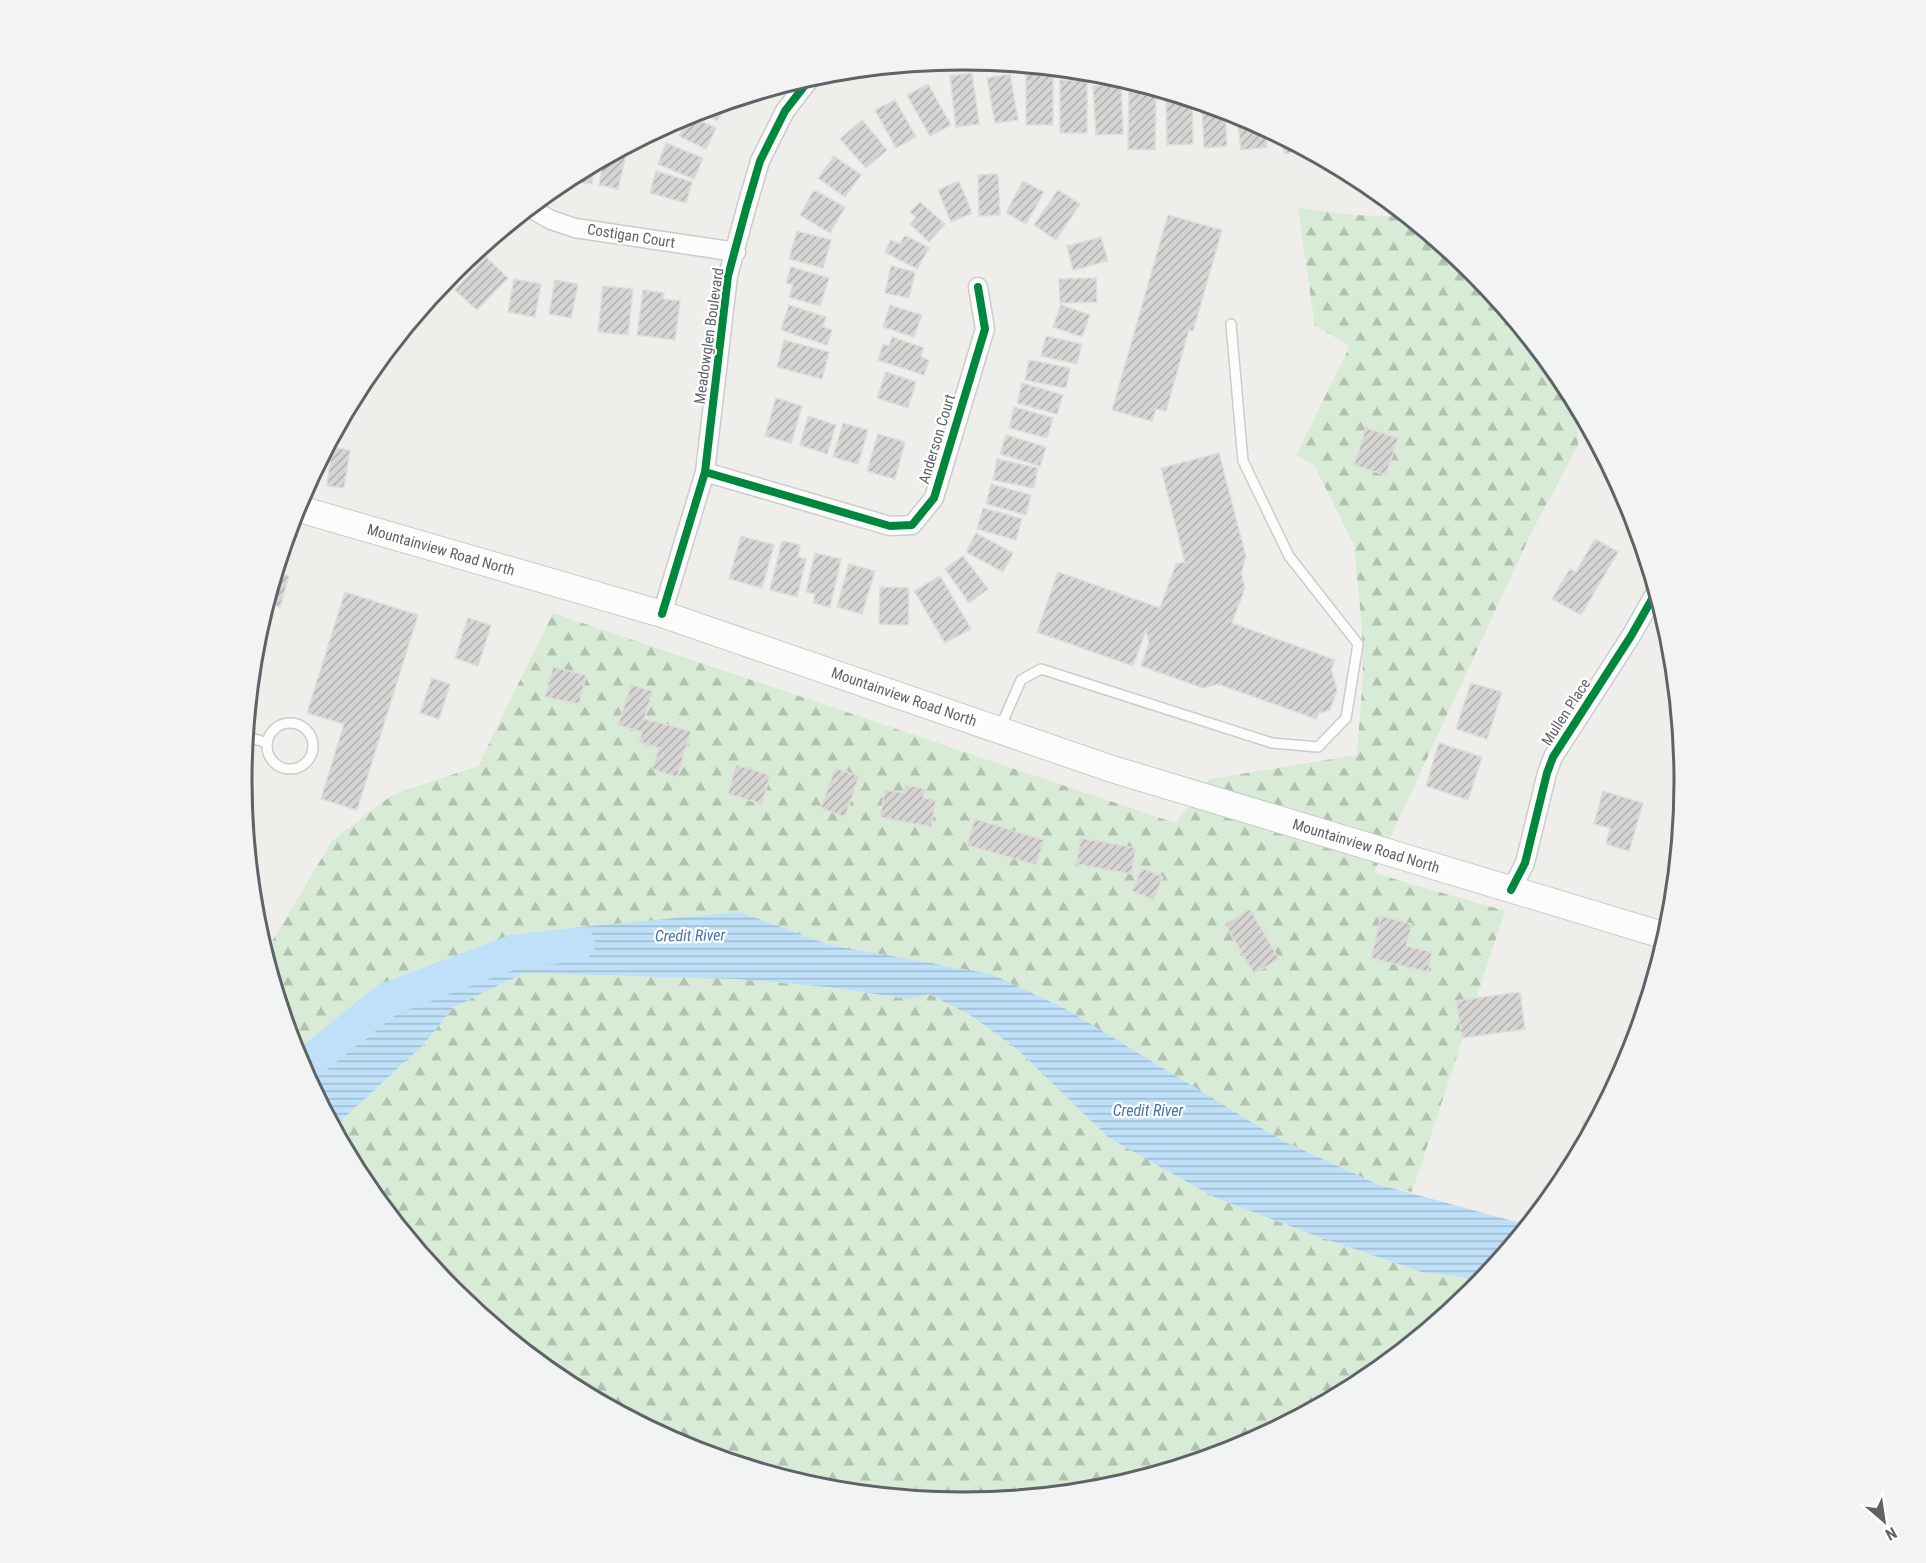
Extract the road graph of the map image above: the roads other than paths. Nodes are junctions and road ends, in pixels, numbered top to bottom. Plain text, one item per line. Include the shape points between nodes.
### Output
1 (802, 89) edge
2 (537, 212) edge
3 (736, 252) junction
4 (978, 287) dead end
5 (1231, 324) dead end
6 (705, 472) junction
7 (305, 511) edge
8 (1651, 601) edge
9 (662, 614) junction
10 (999, 730) junction
11 (254, 739) edge
12 (267, 743) junction
13 (1511, 890) junction
14 (1657, 933) edge

1 - 3 street, Meadowglen Boulevard via 785,111 760,161
2 - 3 street, Costigan Court via 575,228
3 - 6 street, Meadowglen Boulevard via 728,276
4 - 6 street, Anderson Court via 985,329 934,498 912,525 890,526
5 - 10 lane via 1243,461 1289,555 1358,644 1346,718 1318,747 1272,742 1041,669 1020,680
6 - 9 street, Meadowglen Boulevard
7 - 9 main road, Mountainview Road North
8 - 13 street, Mullen Place via 1553,757 1525,863
9 - 10 main road, Mountainview Road North
10 - 13 main road, Mountainview Road North via 1112,769
11 - 12 lane
12 - 12 lane via 271,759 291,770 306,764 313,750 307,730 294,723 273,730
13 - 14 main road, Mountainview Road North

